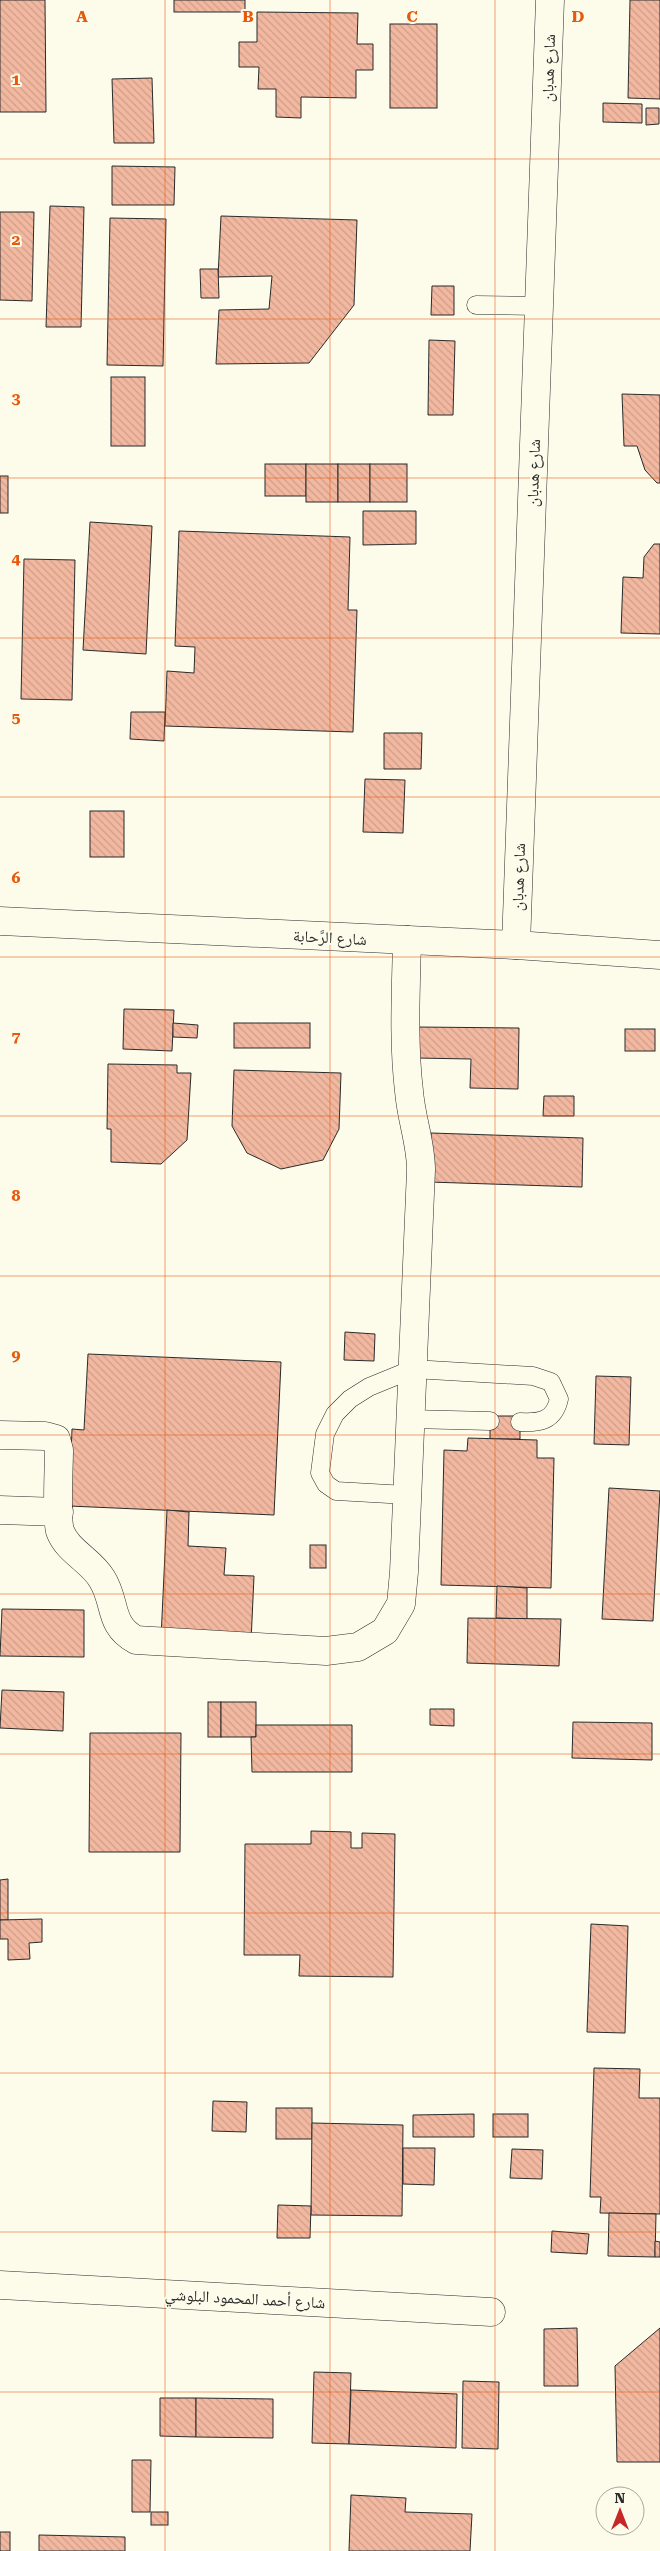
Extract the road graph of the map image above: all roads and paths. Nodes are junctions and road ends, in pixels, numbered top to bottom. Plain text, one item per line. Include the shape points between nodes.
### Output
1 (550, 0) edge
2 (476, 305) dead end
3 (539, 306) junction
4 (0, 921) edge
5 (407, 940) junction
6 (516, 946) junction
7 (660, 955) edge
8 (413, 1369) junction
9 (410, 1419) junction
10 (490, 1421) dead end
11 (520, 1422) dead end
12 (0, 1434) edge
13 (407, 1495) junction
14 (0, 1510) edge
15 (59, 1512) junction
16 (0, 2285) edge
17 (491, 2312) dead end

1 - 3 street, شارع هدبان
2 - 3 lane
3 - 6 street, شارع هدبان
4 - 5 street, شارع الرَّحابة
5 - 6 street, شارع الرَّحابة
5 - 8 street via 405,1025 408,1077 420,1157
6 - 7 street, شارع الرَّحابة
8 - 9 street
8 - 11 lane via 533,1376 551,1382 559,1399 551,1417 543,1421
8 - 13 lane via 350,1398 335,1414 325,1434 320,1473 326,1484 336,1491
9 - 10 lane
9 - 13 street
12 - 15 street via 44,1436 56,1440 59,1450
13 - 15 street via 402,1604 385,1630 358,1647 326,1651 149,1641 131,1637 117,1623 103,1580 93,1566 64,1540 59,1528
14 - 15 street
16 - 17 street, شارع أحمد المحمود البلوشي

